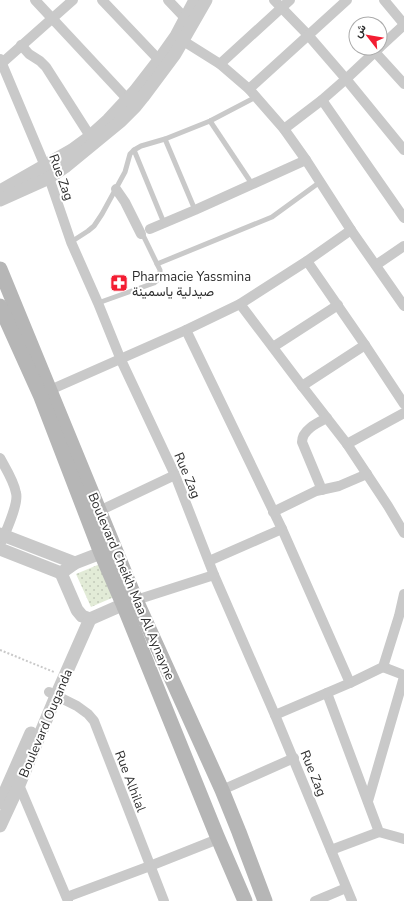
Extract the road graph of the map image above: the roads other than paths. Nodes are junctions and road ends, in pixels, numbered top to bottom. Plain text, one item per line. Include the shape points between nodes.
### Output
1 (35, 0) edge
2 (73, 0) edge
3 (102, 0) edge
4 (168, 0) edge
5 (195, 0) edge
6 (206, 0) edge
7 (290, 0) edge
8 (347, 0) edge
9 (384, 0) edge
10 (278, 4) edge
11 (51, 18) junction
12 (185, 18) junction
13 (402, 19) edge
14 (308, 35) junction
15 (388, 36) edge
16 (180, 38) junction
17 (21, 46) junction
18 (371, 56) edge
19 (383, 56) edge
20 (159, 60) junction
21 (220, 64) junction
22 (2, 67) edge
23 (346, 79) junction
24 (404, 84) edge
25 (253, 93) junction
26 (322, 100) junction
27 (131, 104) junction
28 (210, 121) junction
29 (284, 130) junction
30 (90, 136) junction
31 (165, 139) junction
32 (134, 150) junction
33 (404, 150) edge
34 (306, 160) junction
35 (47, 172) junction
36 (320, 182) junction
37 (252, 184) junction
38 (116, 189) junction
39 (0, 191) edge
40 (0, 200) edge
41 (195, 210) junction
42 (404, 218) edge
43 (164, 223) junction
44 (351, 230) junction
45 (146, 231) junction
46 (71, 242) junction
47 (404, 246) edge
48 (307, 261) junction
49 (157, 264) junction
50 (376, 265) junction
51 (0, 269) edge
52 (98, 303) junction
53 (240, 304) junction
54 (338, 305) junction
55 (0, 306) edge
56 (404, 306) edge
57 (186, 330) junction
58 (365, 345) junction
59 (273, 347) junction
60 (120, 360) junction
61 (302, 386) junction
62 (50, 390) junction
63 (404, 404) edge
64 (404, 413) edge
65 (327, 418) junction
66 (348, 444) junction
67 (0, 458) edge
68 (368, 474) junction
69 (175, 476) junction
70 (322, 490) junction
71 (99, 511) junction
72 (274, 512) junction
73 (282, 529) junction
74 (404, 533) edge
75 (1, 538) edge
76 (0, 549) edge
77 (108, 550) junction
78 (209, 560) junction
79 (76, 563) junction
80 (61, 573) junction
81 (214, 575) junction
82 (404, 594) edge
83 (130, 602) junction
84 (401, 616) edge
85 (90, 617) junction
86 (383, 667) junction
87 (404, 676) edge
88 (350, 683) junction
89 (327, 693) junction
90 (52, 694) junction
91 (275, 715) junction
92 (294, 758) junction
93 (16, 780) junction
94 (222, 790) junction
95 (368, 801) junction
96 (0, 803) edge
97 (0, 826) edge
98 (379, 832) junction
99 (218, 839) junction
100 (404, 839) edge
101 (331, 850) junction
102 (150, 866) junction
103 (346, 888) junction
104 (68, 899) edge
105 (164, 901) edge
106 (245, 901) edge
107 (265, 901) edge
108 (315, 901) edge
109 (352, 901) edge

1 - 11 street
2 - 11 street
3 - 20 street
4 - 12 street
5 - 12 street
6 - 16 street
7 - 10 street
8 - 14 street
9 - 13 street
10 - 14 street
10 - 21 street
11 - 17 street
11 - 27 street
12 - 16 street
13 - 15 street
14 - 23 street
14 - 25 street
16 - 20 street
16 - 21 street
16 - 27 street via 175,54
17 - 22 street
17 - 30 street via 46,67
18 - 23 street
19 - 24 street
20 - 27 street
21 - 25 street
22 - 35 street, Rue Zag
23 - 26 street
23 - 33 street
25 - 28 lane
25 - 29 street
26 - 29 street
26 - 42 street
27 - 30 street
27 - 35 street via 121,121 78,158
28 - 31 lane
28 - 37 lane
29 - 34 street
30 - 35 street
31 - 32 lane
31 - 41 lane
32 - 38 lane
32 - 43 lane
34 - 36 street
34 - 37 street
35 - 39 street
35 - 40 street
35 - 46 street, Rue Zag
36 - 44 street
36 - 49 lane via 272,217
37 - 41 street
38 - 45 street
38 - 46 lane via 94,226
41 - 43 street
43 - 45 street
44 - 48 street
44 - 50 street
45 - 49 lane
46 - 52 street, Rue Zag
47 - 50 street
48 - 53 street
48 - 54 street
49 - 52 lane via 160,278 154,283
50 - 56 street
51 - 62 main road, Boulevard Cheikh Maa Al Aynayne
52 - 60 street, Rue Zag
53 - 57 street
53 - 59 street
54 - 58 street
54 - 59 street
55 - 77 main road, Boulevard Cheikh Maa Al Aynayne
57 - 60 street
57 - 72 street
58 - 61 street
58 - 63 street
59 - 61 street
60 - 62 street
60 - 69 street, Rue Zag
61 - 65 street
62 - 71 main road, Boulevard Cheikh Maa Al Aynayne
64 - 66 street
65 - 66 street
65 - 70 street via 312,426 302,438
66 - 68 street
67 - 75 street via 17,494 16,503
68 - 70 street
68 - 74 street
69 - 71 street
69 - 78 street, Rue Zag
70 - 72 street
71 - 77 main road, Boulevard Cheikh Maa Al Aynayne
72 - 73 street
73 - 78 street
73 - 88 street
75 - 79 street
76 - 80 street
77 - 79 street
77 - 83 main road, Boulevard Cheikh Maa Al Aynayne
78 - 81 street, Rue Zag
79 - 80 street
80 - 85 street via 77,610
81 - 83 street
81 - 91 street, Rue Zag
82 - 84 street
83 - 85 street
83 - 94 main road, Boulevard Cheikh Maa Al Aynayne
83 - 99 main road, Boulevard Cheikh Maa Al Aynayne
84 - 86 street
85 - 90 street, Boulevard Ouganda
85 - 90 street, Boulevard Ouganda via 57,673
86 - 87 street
86 - 88 street
87 - 95 street
88 - 89 street
89 - 91 street
89 - 95 street
90 - 93 street, Boulevard Ouganda
90 - 102 street, Rue Alhilal via 77,706 94,721
91 - 92 street, Rue Zag
92 - 94 street
92 - 101 street, Rue Zag
93 - 96 street, Boulevard Ouganda
93 - 97 street, Boulevard Ouganda
93 - 104 street
94 - 107 main road, Boulevard Cheikh Maa Al Aynayne
95 - 98 street
98 - 100 street
98 - 101 street
99 - 102 street
99 - 106 main road, Boulevard Cheikh Maa Al Aynayne
101 - 103 street, Rue Zag
102 - 104 street
102 - 105 street, Rue Alhilal
103 - 108 street
103 - 109 street, Rue Zag

